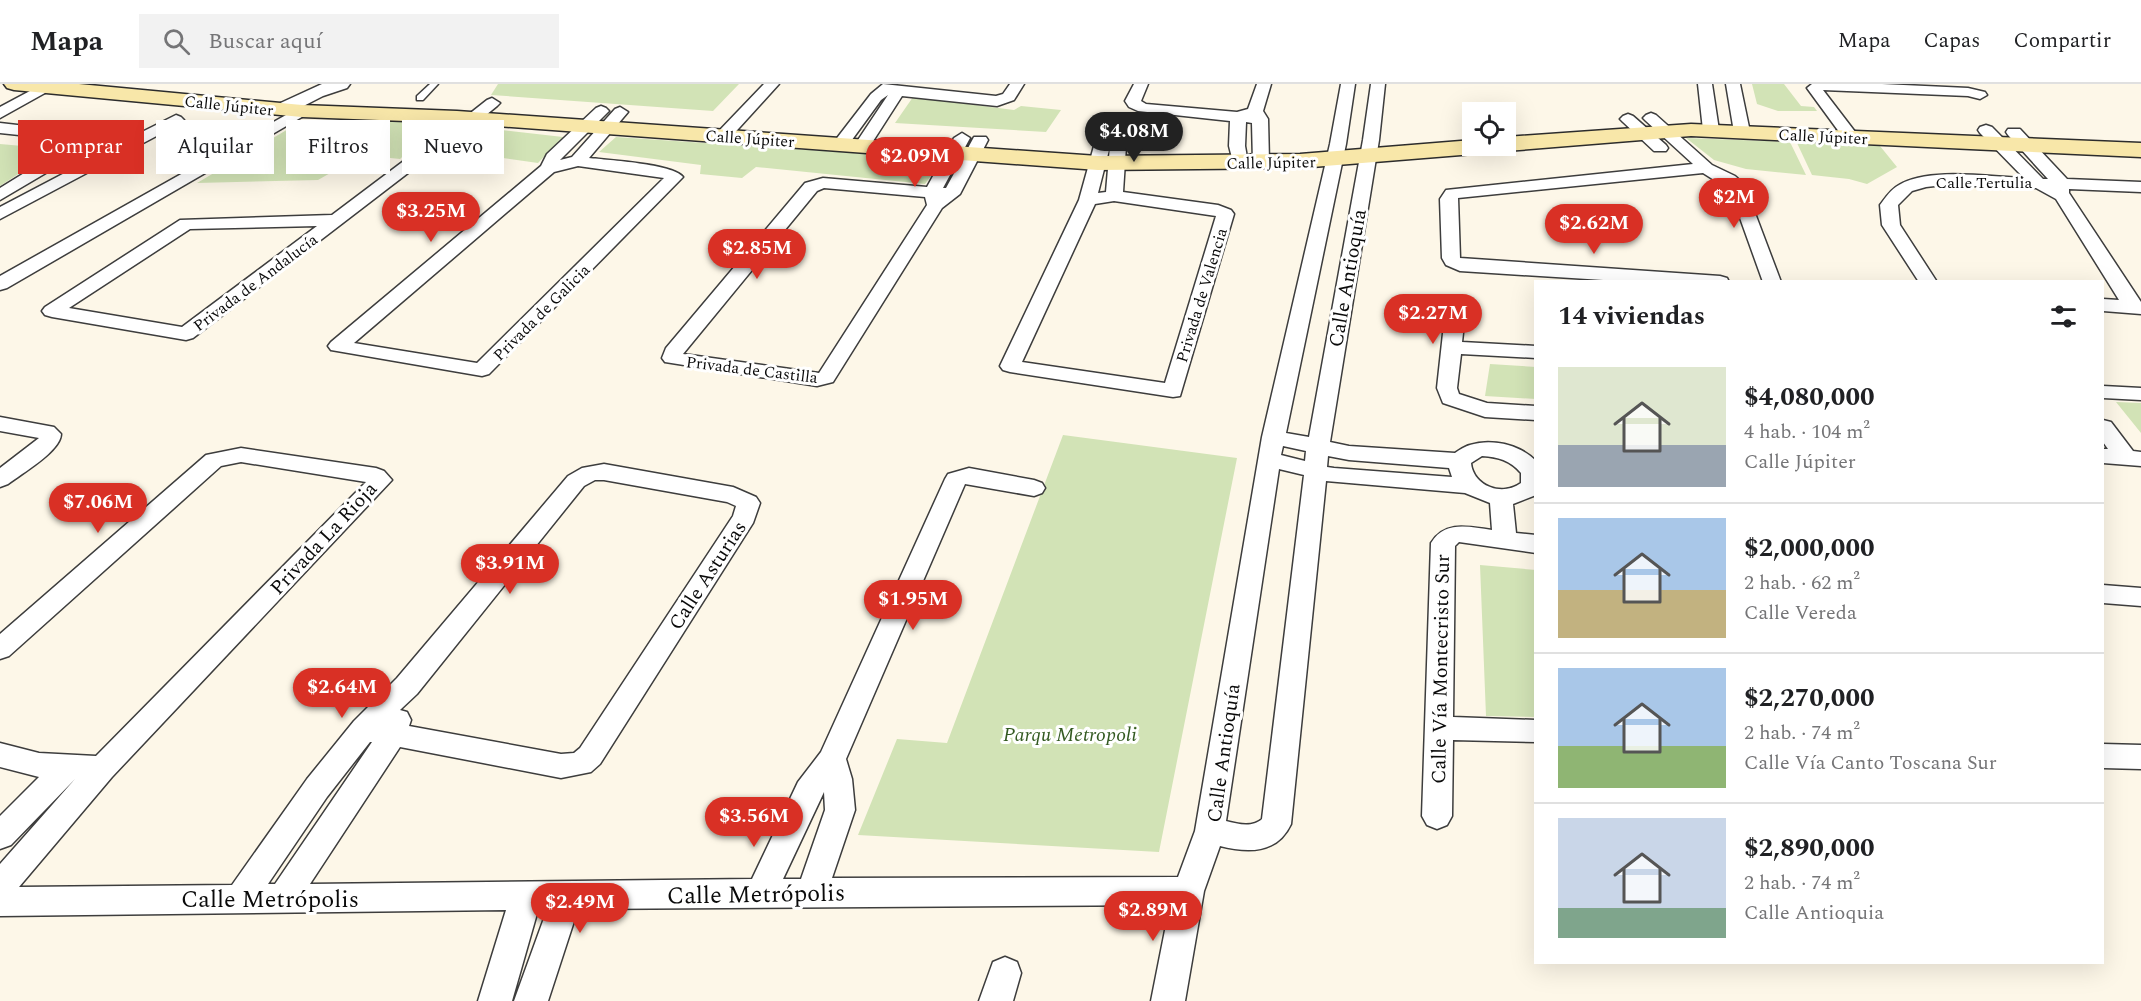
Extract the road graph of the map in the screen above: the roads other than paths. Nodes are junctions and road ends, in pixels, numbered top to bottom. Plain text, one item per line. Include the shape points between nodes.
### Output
1 (15, 84) edge
2 (224, 84) edge
3 (772, 84) edge
4 (1017, 84) edge
5 (1141, 84) edge
6 (1264, 84) edge
7 (1348, 84) edge
8 (1378, 84) edge
9 (1705, 84) edge
10 (1733, 84) edge
11 (52, 86) edge
12 (892, 87) edge
13 (334, 88) edge
14 (427, 91) edge
15 (1980, 95) dead end
16 (474, 110) junction
17 (292, 111) junction
18 (0, 113) edge
19 (1258, 115) junction
20 (1238, 117) junction
21 (603, 119) junction
22 (1710, 124) junction
23 (1647, 125) junction
24 (1741, 126) junction
25 (0, 128) edge
26 (720, 128) junction
27 (1516, 129) edge
28 (18, 130) edge
29 (1853, 131) junction
30 (1462, 134) edge
31 (2141, 137) edge
32 (857, 138) junction
33 (2007, 138) junction
34 (1516, 143) edge
35 (967, 146) junction
36 (1462, 146) edge
37 (1370, 148) junction
38 (2141, 150) edge
39 (1335, 152) junction
40 (1109, 154) junction
41 (1250, 154) junction
42 (578, 161) junction
43 (548, 168) junction
44 (1706, 168) junction
45 (1683, 169) junction
46 (34, 174) edge
47 (74, 174) edge
48 (2037, 182) junction
49 (2141, 187) edge
50 (2061, 189) junction
51 (0, 195) edge
52 (1114, 196) junction
53 (940, 197) junction
54 (1088, 200) junction
55 (0, 214) edge
56 (337, 220) junction
57 (0, 268) edge
58 (1689, 280) edge
59 (1771, 280) edge
60 (1927, 280) edge
61 (0, 284) edge
62 (2104, 305) edge
63 (1456, 306) dead end
64 (2137, 308) edge
65 (1452, 347) junction
66 (1534, 352) edge
67 (2104, 392) edge
68 (2141, 394) edge
69 (1485, 410) junction
70 (1534, 414) edge
71 (0, 424) edge
72 (2104, 428) edge
73 (1318, 447) junction
74 (1271, 448) junction
75 (1492, 449) junction
76 (2104, 456) edge
77 (2133, 458) edge
78 (1460, 461) junction
79 (1315, 471) junction
80 (0, 479) edge
81 (1470, 486) junction
82 (1034, 488) dead end
83 (1501, 497) junction
84 (1505, 541) junction
85 (1534, 544) edge
86 (2104, 594) edge
87 (2141, 597) edge
88 (0, 649) edge
89 (407, 686) junction
90 (1440, 728) junction
91 (364, 729) junction
92 (1534, 731) edge
93 (393, 734) junction
94 (0, 755) edge
95 (2104, 756) edge
96 (2141, 757) edge
97 (832, 759) junction
98 (67, 768) junction
99 (102, 768) junction
100 (1437, 816) dead end
101 (1210, 831) junction
102 (1, 836) edge
103 (41, 839) junction
104 (0, 887) edge
105 (1188, 891) junction
106 (761, 893) junction
107 (811, 893) junction
108 (526, 897) junction
109 (567, 897) junction
110 (283, 899) junction
111 (240, 900) junction
112 (0, 902) edge
113 (495, 1001) edge
114 (531, 1001) edge
115 (1168, 1001) edge

1 - 11 main road, Calle Júpiter
2 - 13 main road, Calle Júpiter
3 - 26 street
4 - 12 street via 1009,97 997,101
5 - 20 street via 1133,101 1138,106
6 - 19 street
7 - 39 street, Calle Antioquía
8 - 37 street, Calle Antioquía
9 - 22 street
10 - 24 street
11 - 17 main road, Calle Júpiter
11 - 18 street
12 - 32 street
13 - 14 main road, Calle Júpiter
13 - 17 street
14 - 16 main road, Calle Júpiter
15 - 29 street via 1827,86 1826,91
16 - 17 main road, Calle Júpiter
16 - 21 main road, Calle Júpiter
16 - 56 street, Privada de Andalucía via 436,148
17 - 57 street
17 - 61 street
19 - 20 street
19 - 41 street
20 - 41 street
21 - 26 main road, Calle Júpiter
21 - 42 street
21 - 43 street, Privada de Galicia via 553,157
22 - 23 main road, Calle Júpiter
22 - 24 main road, Calle Júpiter
23 - 27 main road, Calle Júpiter
23 - 34 main road, Calle Júpiter
23 - 44 street
23 - 45 street
24 - 29 main road, Calle Júpiter
25 - 28 street
26 - 32 main road, Calle Júpiter
29 - 33 main road, Calle Júpiter
30 - 37 main road, Calle Júpiter
31 - 33 main road, Calle Júpiter
32 - 35 main road, Calle Júpiter
33 - 38 main road, Calle Júpiter
33 - 48 street
33 - 50 street
35 - 40 main road, Calle Júpiter
35 - 53 street, Privada de Castilla
36 - 37 main road, Calle Júpiter
37 - 39 main road, Calle Júpiter
37 - 73 street, Calle Antioquía
39 - 41 main road, Calle Júpiter
39 - 74 street, Calle Antioquía
40 - 41 main road, Calle Júpiter
40 - 52 street
40 - 54 street
42 - 43 street, Privada de Galicia
42 - 43 street, Privada de Galicia via 675,177 483,370 338,346
44 - 45 street
44 - 59 street via 1738,188
45 - 58 street via 1452,194 1452,261 1460,265
46 - 51 street
47 - 55 street
48 - 50 street
48 - 60 street, Calle Tertulia via 1944,180 1899,190 1889,205 1891,225
49 - 50 street, Calle Tertulia
50 - 64 street
52 - 54 street, Privada de Valencia
52 - 54 street, Privada de Valencia via 1226,214 1173,391 1010,366
53 - 53 street, Privada de Castilla via 826,378 817,380 672,358 673,352 811,187 823,183
56 - 56 street, Privada de Andalucía via 186,334 52,311 186,224
62 - 64 street
63 - 65 street
65 - 66 street
65 - 69 street via 1447,388 1450,398
67 - 68 street
69 - 70 street
69 - 75 street
71 - 80 street via 50,434 41,449
72 - 77 street
73 - 74 street
73 - 78 street
73 - 79 street, Calle Antioquía
74 - 79 street
74 - 101 street, Calle Antioquía
75 - 78 street via 1472,451
75 - 83 street via 1521,460 1534,479 1532,486 1520,495
76 - 77 street
78 - 81 street via 1458,470
79 - 81 street via 1334,476
79 - 101 street, Calle Antioquía via 1276,824 1264,837 1256,839
81 - 83 street
82 - 97 street via 969,476 956,479
83 - 84 street
84 - 85 street
84 - 90 street, Calle Vía Montecristo Sur via 1460,534 1446,539 1442,549
86 - 87 street
88 - 99 street, Privada La Rioja via 214,460 241,454 379,477 379,484
89 - 91 street, Calle Asturias
89 - 93 street, Calle Asturias
89 - 93 street, Calle Asturias via 583,476 604,472 733,495 748,503 745,517 590,756 581,764 561,766
90 - 92 street
90 - 100 street, Calle Vía Montecristo Sur
91 - 93 street, Calle Asturias
91 - 111 street, Calle Asturias via 317,788
93 - 110 street, Calle Asturias
94 - 98 street
95 - 96 street
97 - 106 street via 808,791
97 - 107 street via 840,810
98 - 99 street
98 - 102 street
99 - 103 street, Privada La Rioja
101 - 105 street
102 - 103 street
103 - 104 street, Privada La Rioja
105 - 107 street, Calle Metrópolis
105 - 115 street
106 - 107 street, Calle Metrópolis
106 - 109 street, Calle Metrópolis
108 - 109 street, Calle Metrópolis
108 - 110 street, Calle Metrópolis
108 - 113 street
109 - 114 street
110 - 111 street, Calle Metrópolis
111 - 112 street, Calle Metrópolis

